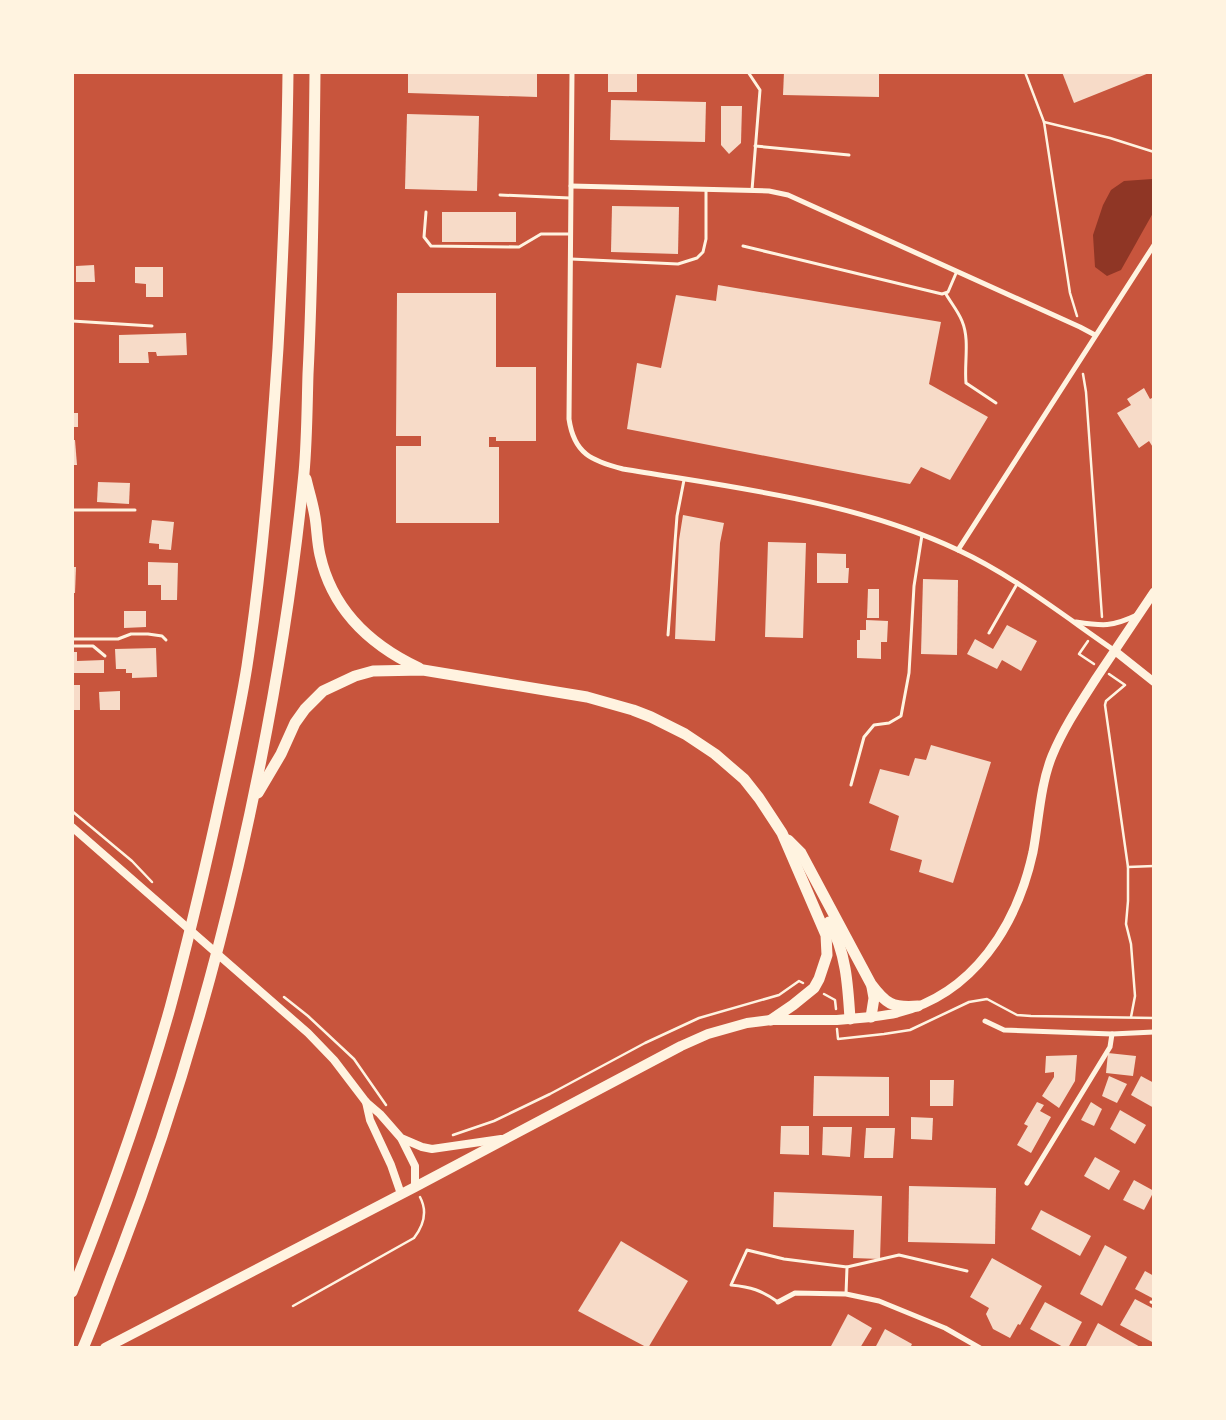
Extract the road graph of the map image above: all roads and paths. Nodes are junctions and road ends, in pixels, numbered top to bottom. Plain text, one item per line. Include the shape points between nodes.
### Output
1 (288, 72) edge
2 (316, 72) edge
3 (572, 72) edge
4 (748, 72) edge
5 (1026, 72) edge
6 (1044, 122) junction
7 (755, 146) junction
8 (1154, 152) edge
9 (849, 155) dead end
10 (571, 186) junction
11 (706, 189) junction
12 (752, 191) junction
13 (500, 196) dead end
14 (571, 198) junction
15 (426, 212) dead end
16 (571, 234) junction
17 (743, 246) dead end
18 (1154, 246) edge
19 (571, 259) junction
20 (958, 270) junction
21 (946, 294) junction
22 (72, 321) edge
23 (152, 326) dead end
24 (1080, 327) junction
25 (1096, 336) junction
26 (1080, 360) junction
27 (996, 403) dead end
28 (304, 471) junction
29 (684, 480) junction
30 (72, 510) edge
31 (135, 510) dead end
32 (922, 535) junction
33 (958, 550) junction
34 (1017, 584) junction
35 (1154, 592) edge
36 (1139, 614) junction
37 (1073, 622) junction
38 (1098, 625) junction
39 (989, 633) dead end
40 (668, 635) dead end
41 (1092, 635) junction
42 (72, 639) edge
43 (166, 640) dead end
44 (72, 646) edge
45 (1115, 651) junction
46 (1079, 654) dead end
47 (106, 656) dead end
48 (423, 670) junction
49 (1154, 682) edge
50 (1106, 701) dead end
51 (850, 786) dead end
52 (253, 801) junction
53 (72, 812) edge
54 (72, 827) edge
55 (782, 833) junction
56 (795, 865) junction
57 (1154, 866) edge
58 (1128, 867) junction
59 (154, 884) dead end
60 (871, 984) junction
61 (814, 988) junction
62 (282, 995) dead end
63 (918, 1006) junction
64 (871, 1017) junction
65 (1131, 1017) junction
66 (1154, 1018) edge
67 (850, 1019) junction
68 (771, 1020) junction
69 (985, 1021) dead end
70 (910, 1030) dead end
71 (1154, 1032) edge
72 (1112, 1034) junction
73 (366, 1102) junction
74 (390, 1110) dead end
75 (450, 1136) dead end
76 (401, 1138) junction
77 (505, 1138) junction
78 (1027, 1183) dead end
79 (415, 1187) junction
80 (401, 1194) junction
81 (847, 1267) junction
82 (967, 1271) dead end
83 (72, 1292) edge
84 (846, 1294) junction
85 (778, 1302) joint
86 (292, 1306) dead end
87 (83, 1348) edge
88 (105, 1348) edge
89 (980, 1348) edge

1 - 83 highway via 271,465 246,668 205,871 170,1008 138,1112
2 - 28 highway
3 - 10 street
4 - 7 lane via 760,90
5 - 6 path
6 - 8 path
6 - 24 path via 1070,293
7 - 9 lane
7 - 12 lane
10 - 11 street
10 - 14 street
11 - 12 street
11 - 19 lane via 706,239 703,252 697,258 678,264
12 - 20 street via 788,195
13 - 14 lane
14 - 16 street
15 - 16 lane via 424,237 431,246 519,248 540,234
16 - 19 street
17 - 21 lane
18 - 25 street
19 - 29 street via 568,407 573,437 583,453 600,463
20 - 21 lane
20 - 24 street
21 - 27 lane via 964,329 966,383
22 - 23 lane
24 - 25 street
25 - 26 street
26 - 33 street
26 - 38 path via 1086,392 1102,619
28 - 48 highway via 322,565 338,601 354,622 381,647
28 - 52 highway via 277,676
29 - 32 street via 814,503
29 - 40 lane via 677,516
30 - 31 lane
32 - 33 street
32 - 51 lane via 914,586 909,673 901,716 889,724 874,725 864,737
33 - 34 street
34 - 37 street
34 - 39 lane
35 - 36 main road
36 - 38 street via 1116,624
36 - 45 main road
37 - 38 street
37 - 41 street
41 - 45 street
41 - 46 path
42 - 43 lane via 118,639 131,634 148,634 162,636
44 - 47 lane via 92,646
45 - 49 street
45 - 63 main road via 1066,727 1052,756 1024,884 1006,928 985,957 958,983
48 - 52 highway via 373,671 323,691 295,723
48 - 55 highway via 587,697 651,717 685,734 730,766 760,798
50 - 58 path
52 - 87 highway via 211,977 171,1113
53 - 59 path via 132,861
54 - 73 street via 324,1048
55 - 56 highway
55 - 60 highway via 801,853
56 - 61 highway via 826,935 827,955
56 - 67 highway via 836,933
57 - 58 path
58 - 65 path via 1126,924 1135,996
60 - 63 highway via 890,1005
60 - 64 highway via 874,998
61 - 68 highway
61 - 75 path via 799,981 779,995 699,1018 494,1121
62 - 74 path via 354,1059
63 - 64 main road
64 - 67 main road
65 - 66 path
65 - 70 path via 1031,1016 1017,1014 987,999 969,1002
67 - 68 main road
68 - 77 main road via 723,1029 681,1046
69 - 72 street via 1004,1030
71 - 72 street
72 - 78 street via 1110,1047
73 - 76 street
73 - 80 street via 370,1120
76 - 77 street via 432,1149
76 - 79 street via 416,1166
77 - 79 main road
79 - 80 main road
79 - 86 path via 424,1205 424,1219 414,1238
80 - 88 main road
81 - 82 lane via 899,1255
81 - 84 lane
81 - 85 lane via 784,1259 747,1250 731,1285 751,1287
84 - 85 street via 794,1293
84 - 89 street via 879,1301 945,1328

